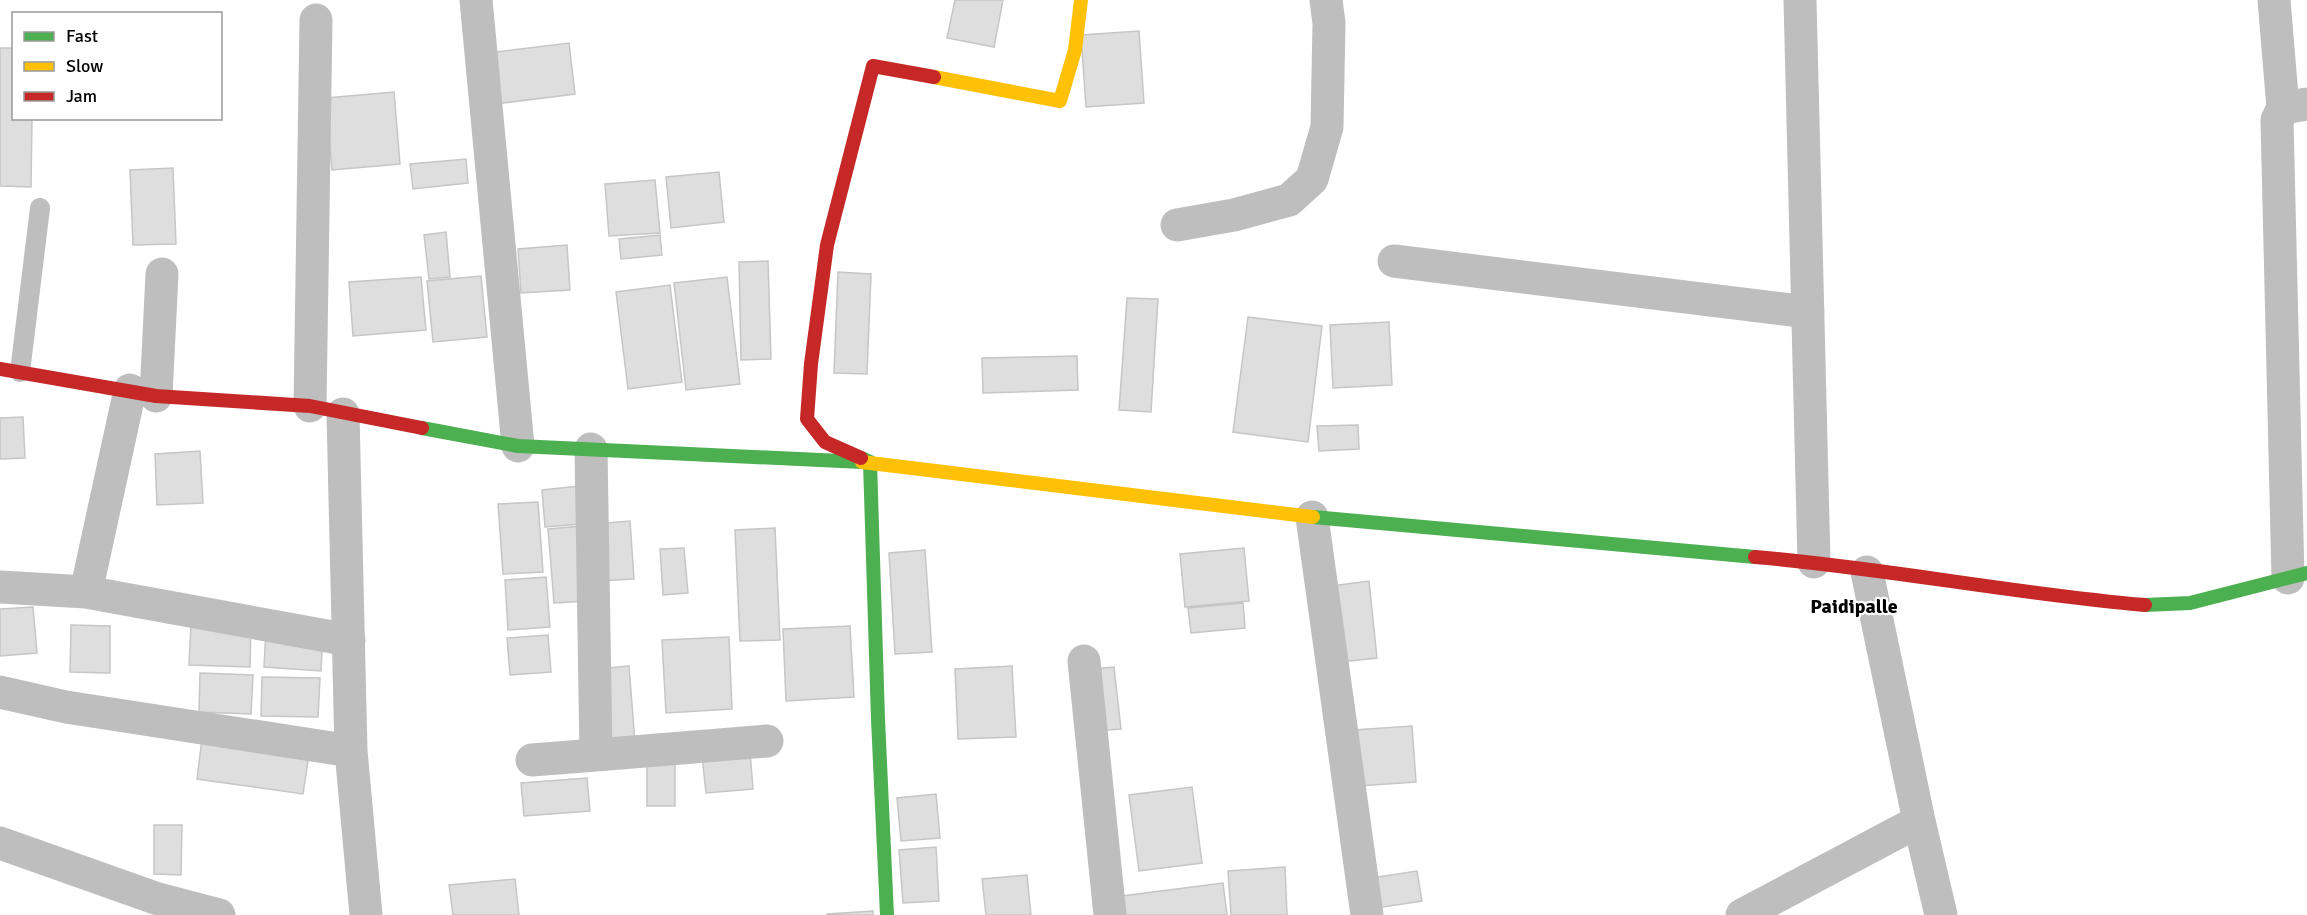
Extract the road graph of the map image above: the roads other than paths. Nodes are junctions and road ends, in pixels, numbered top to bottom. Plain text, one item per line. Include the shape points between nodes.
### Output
1 (476, 0) edge
2 (1081, 0) edge
3 (1326, 0) edge
4 (1800, 0) edge
5 (2274, 0) edge
6 (316, 20) dead end
7 (2295, 106) edge
8 (40, 208) dead end
9 (1177, 225) dead end
10 (1394, 261) dead end
11 (162, 274) dead end
12 (1808, 312) junction
13 (0, 369) edge
14 (20, 372) junction
15 (143, 393) junction
16 (310, 406) junction
17 (343, 414) junction
18 (518, 446) junction
19 (591, 449) junction
20 (870, 462) junction
21 (1312, 517) junction
22 (1814, 562) junction
23 (1868, 572) junction
24 (2297, 576) edge
25 (0, 587) edge
26 (86, 592) junction
27 (349, 640) junction
28 (1084, 662) dead end
29 (0, 692) edge
30 (767, 741) dead end
31 (351, 751) junction
32 (596, 755) junction
33 (532, 760) dead end
34 (1919, 821) junction
35 (0, 843) edge
36 (219, 915) edge
37 (366, 915) edge
38 (887, 915) edge
39 (1110, 915) edge
40 (1367, 915) edge
41 (1742, 915) edge
42 (1941, 915) edge

1 - 18 street
2 - 20 street via 1075,50 1060,101 873,66 827,245 807,419 825,442
3 - 9 street via 1327,127 1312,179 1289,200
4 - 12 street
5 - 7 street
6 - 16 street
7 - 24 street via 2277,120
8 - 14 lane
10 - 12 street
11 - 15 street
12 - 22 street
13 - 14 street
14 - 15 street
15 - 16 street
15 - 26 street
16 - 17 street
17 - 18 street
17 - 27 street
18 - 19 street
19 - 20 street
19 - 32 street
20 - 21 street
20 - 38 street
21 - 22 street
21 - 40 street
22 - 23 street
23 - 24 street via 2144,605 2190,603
23 - 34 street
25 - 26 street
26 - 27 street
27 - 31 street
28 - 39 street
29 - 31 street via 66,707
30 - 32 street
31 - 37 street
32 - 33 street
34 - 41 street
34 - 42 street
35 - 36 street via 158,899

